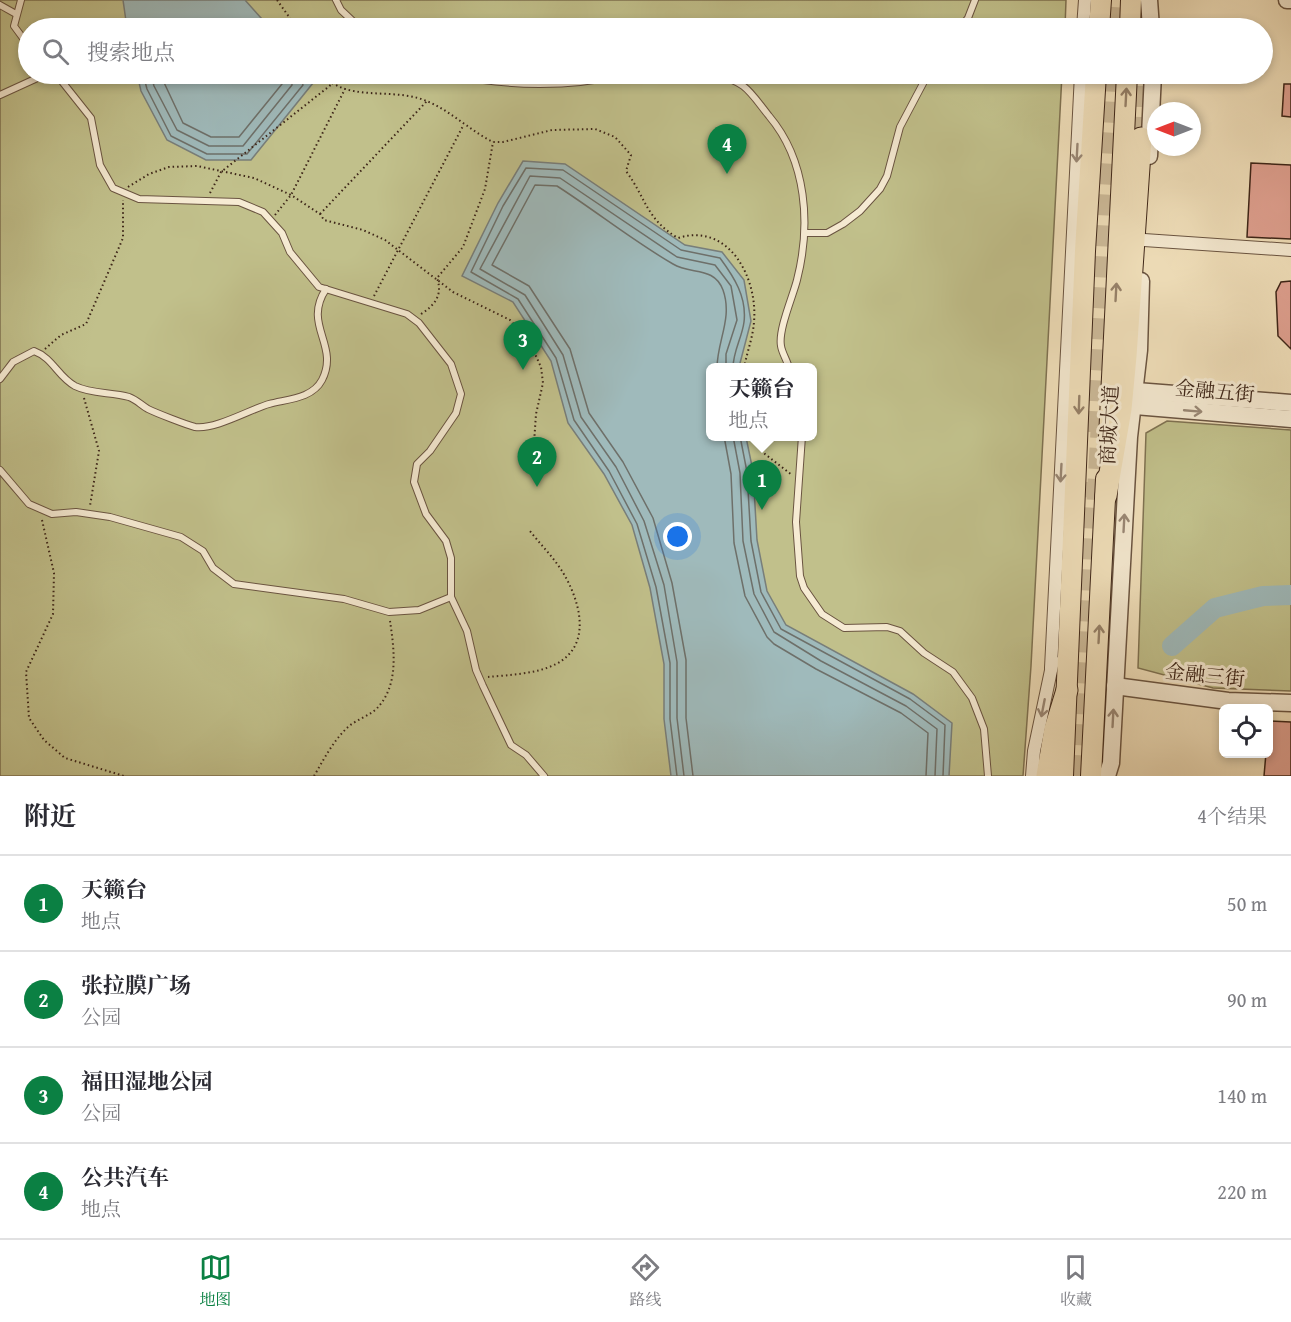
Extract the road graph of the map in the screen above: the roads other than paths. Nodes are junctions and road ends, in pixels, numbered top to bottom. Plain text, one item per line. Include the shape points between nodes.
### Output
1 (21, 0) edge
2 (336, 0) edge
3 (975, 0) edge
4 (1085, 0) edge
5 (1101, 0) edge
6 (1131, 0) edge
7 (1149, 0) edge
8 (0, 5) edge
9 (16, 14) junction
10 (349, 18) edge
11 (968, 18) edge
12 (1084, 18) edge
13 (1100, 18) edge
14 (1130, 18) edge
15 (1150, 18) edge
16 (18, 31) edge
17 (24, 84) edge
18 (64, 84) edge
19 (743, 84) edge
20 (923, 84) edge
21 (1080, 84) edge
22 (1095, 84) edge
23 (1127, 84) edge
24 (1152, 84) edge
25 (0, 95) edge
26 (1141, 138) tunnel mouth
27 (806, 233) junction
28 (1144, 240) junction
29 (1291, 250) edge
30 (326, 289) junction
31 (787, 363) edge
32 (0, 379) edge
33 (1135, 398) junction
34 (1291, 403) edge
35 (1291, 419) edge
36 (802, 441) edge
37 (0, 470) edge
38 (1106, 496) junction
39 (451, 597) junction
40 (1071, 611) junction
41 (1051, 668) junction
42 (1115, 686) junction
43 (1067, 690) junction
44 (1291, 703) edge
45 (544, 776) edge
46 (988, 776) edge
47 (1032, 776) edge
48 (1047, 776) edge
49 (1063, 776) edge
50 (1091, 776) edge
51 (1107, 776) edge

1 - 9 lane
2 - 10 lane
3 - 11 lane
4 - 12 street
5 - 13 main road
6 - 14 main road
7 - 15 street
8 - 9 lane
9 - 16 lane via 14,26
17 - 25 lane
18 - 30 lane via 91,118 100,165 113,188 151,201 239,202 263,212 282,233 303,268
19 - 27 lane via 782,131 790,147 803,196
20 - 27 lane via 900,127 880,189 843,224 827,233
21 -> 41 street
22 -> 40 main road, 商城大道
38 -> 23 main road, 商城大道
24 - 28 street
26 - 38 highway via 1121,409
27 - 31 lane via 780,345
28 - 29 street
28 - 33 street
30 - 32 lane via 316,314 326,348 327,364 321,382 309,393 235,418 197,427 148,409 137,400 81,388 67,381 47,356 34,351 13,362
30 - 39 lane via 395,308 413,318 451,364 460,394 452,419 417,464 414,482 426,514 446,541 451,558
33 - 34 street, 金融五街
33 -> 35 street, 金融五街
42 -> 33 street via 1129,437
36 - 46 lane via 796,522 804,588 822,614 844,628 887,627 900,631 953,672 972,698 984,729
37 - 39 lane via 29,504 52,514 89,515 181,537 203,551 213,568 234,584 344,599 389,612 419,610
50 -> 38 main road, 商城大道
39 - 45 lane via 467,631 479,678 511,745
40 - 41 street
40 - 43 main road, 商城大道
41 -> 47 street
42 - 44 street, 金融三街 via 1228,701
51 -> 42 street
43 - 48 highway
43 - 49 main road, 商城大道

